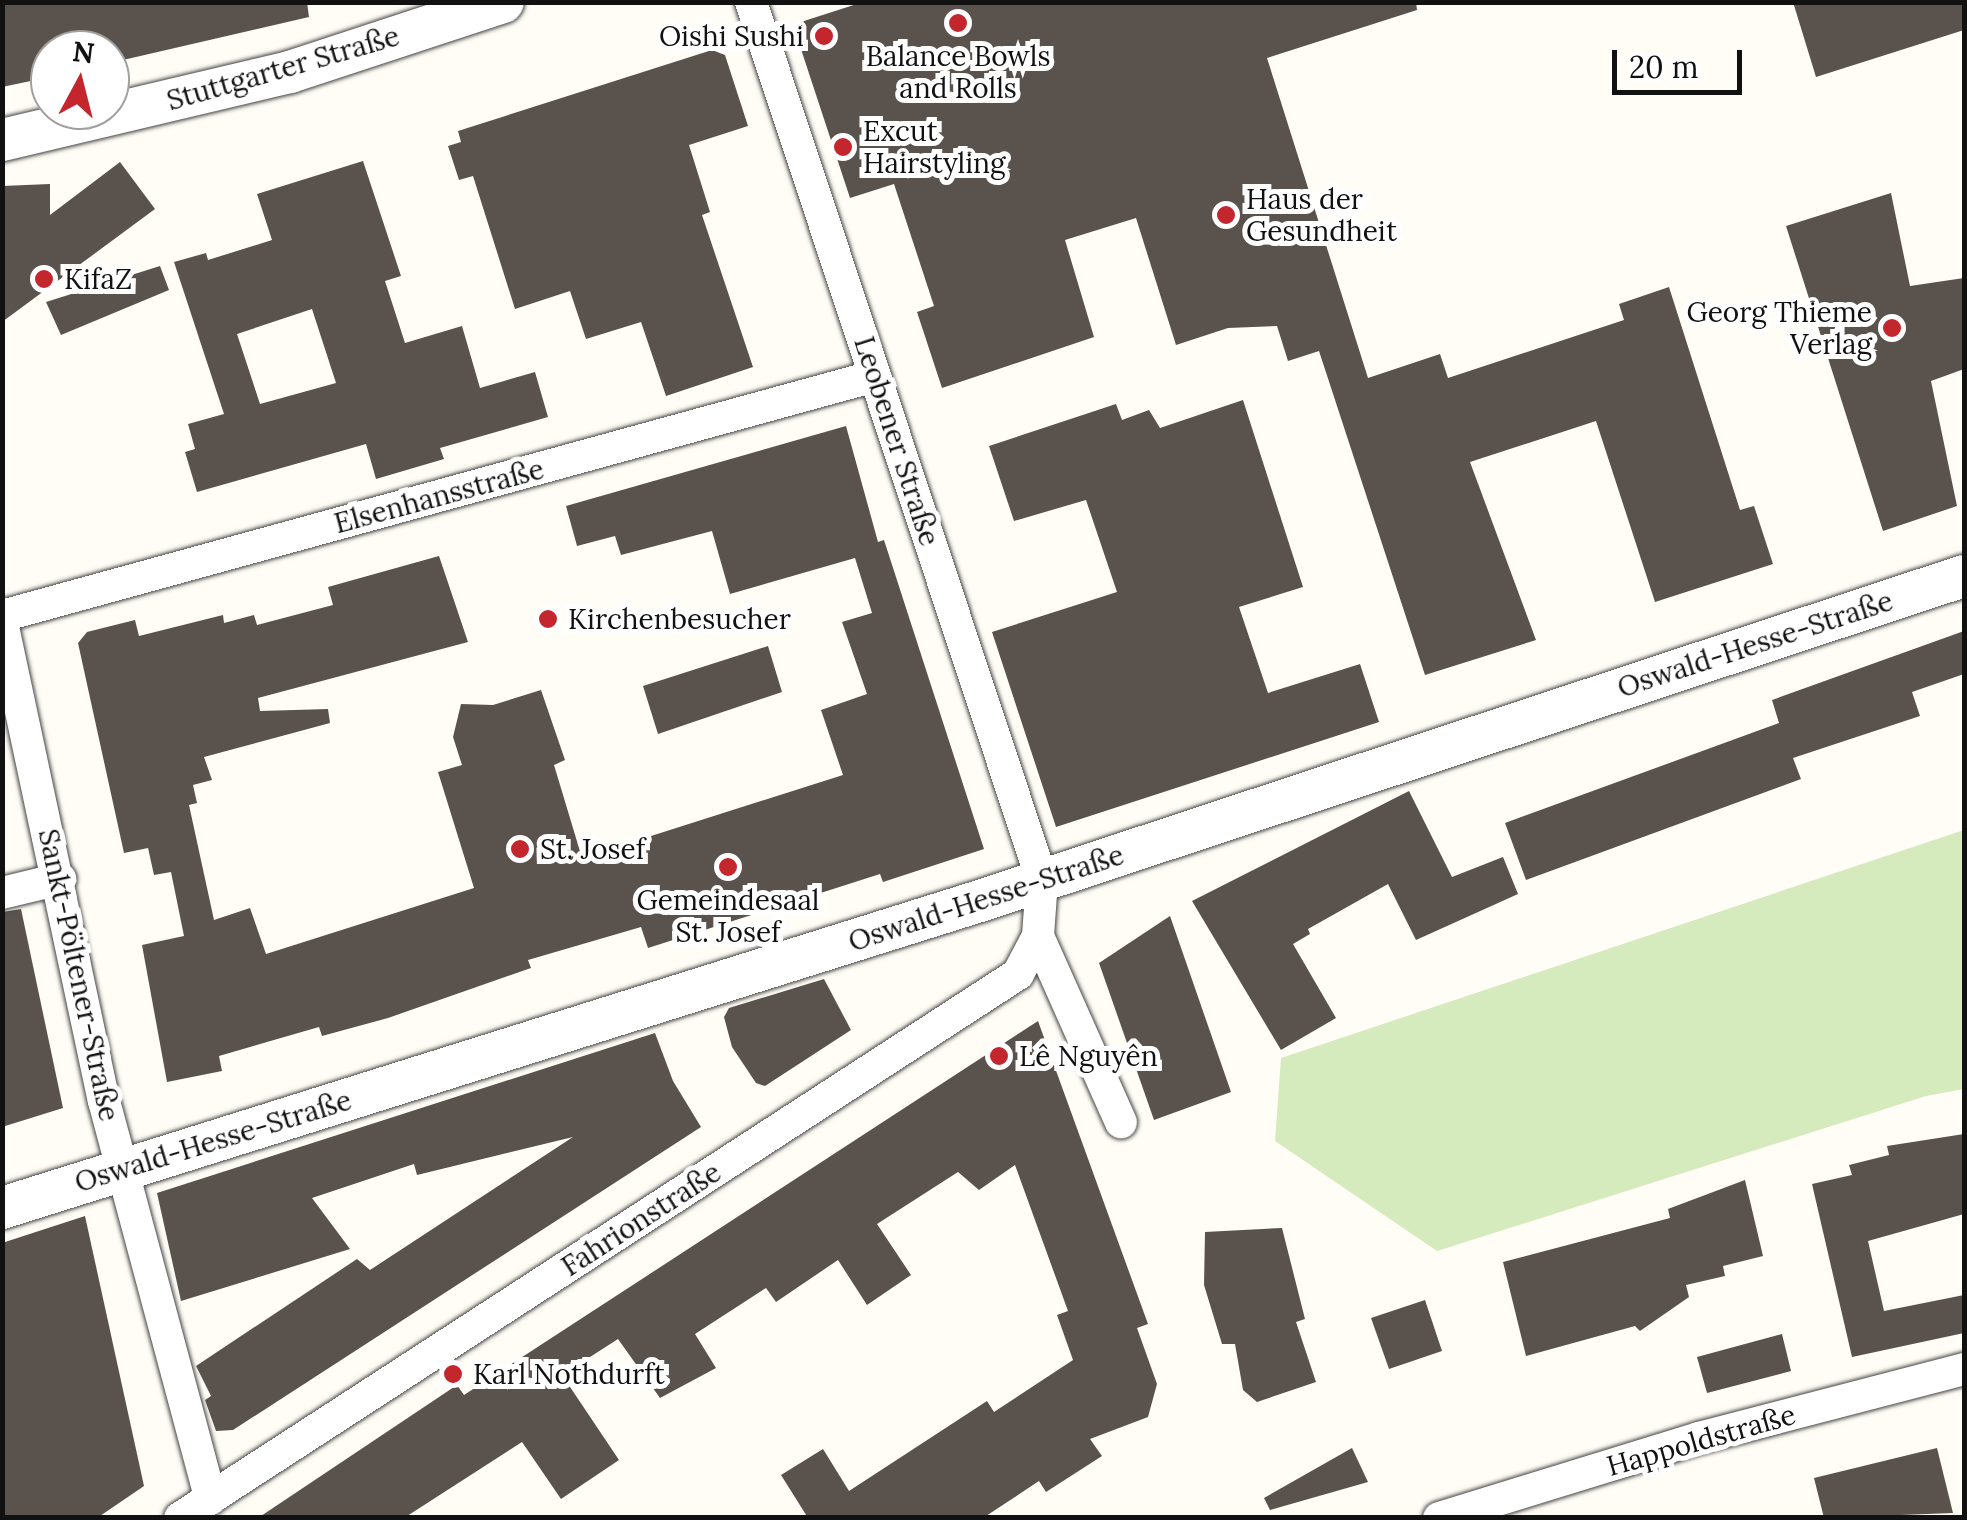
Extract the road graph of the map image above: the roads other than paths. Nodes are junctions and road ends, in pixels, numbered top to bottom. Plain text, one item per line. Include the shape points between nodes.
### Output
1 (503, 2) edge
2 (752, 2) edge
3 (2, 140) edge
4 (876, 376) junction
5 (1964, 576) edge
6 (2, 619) edge
7 (60, 879) junction
8 (1042, 880) junction
9 (2, 893) edge
10 (1038, 936) junction
11 (1120, 1122) dead end
12 (121, 1169) junction
13 (2, 1208) edge
14 (1964, 1369) edge
15 (211, 1499) junction
16 (180, 1518) edge
17 (1440, 1518) edge

1 - 3 street, Stuttgarter Straße via 290,72
2 - 4 street, Leobener Straße
4 - 6 street, Elsenhansstraße
4 - 8 street, Leobener Straße
5 - 8 street, Oswald-Hesse-Straße
6 - 7 street, Sankt-Pöltener-Straße
7 - 9 street
7 - 12 street, Sankt-Pöltener-Straße
8 - 10 street, Fahrionstraße
8 - 12 street, Oswald-Hesse-Straße
10 - 11 street
10 - 15 street, Fahrionstraße via 1018,974
12 - 13 street, Oswald-Hesse-Straße
12 - 15 street, Sankt-Pöltener-Straße
14 - 17 street, Happoldstraße via 1699,1438
15 - 16 street, Fahrionstraße

